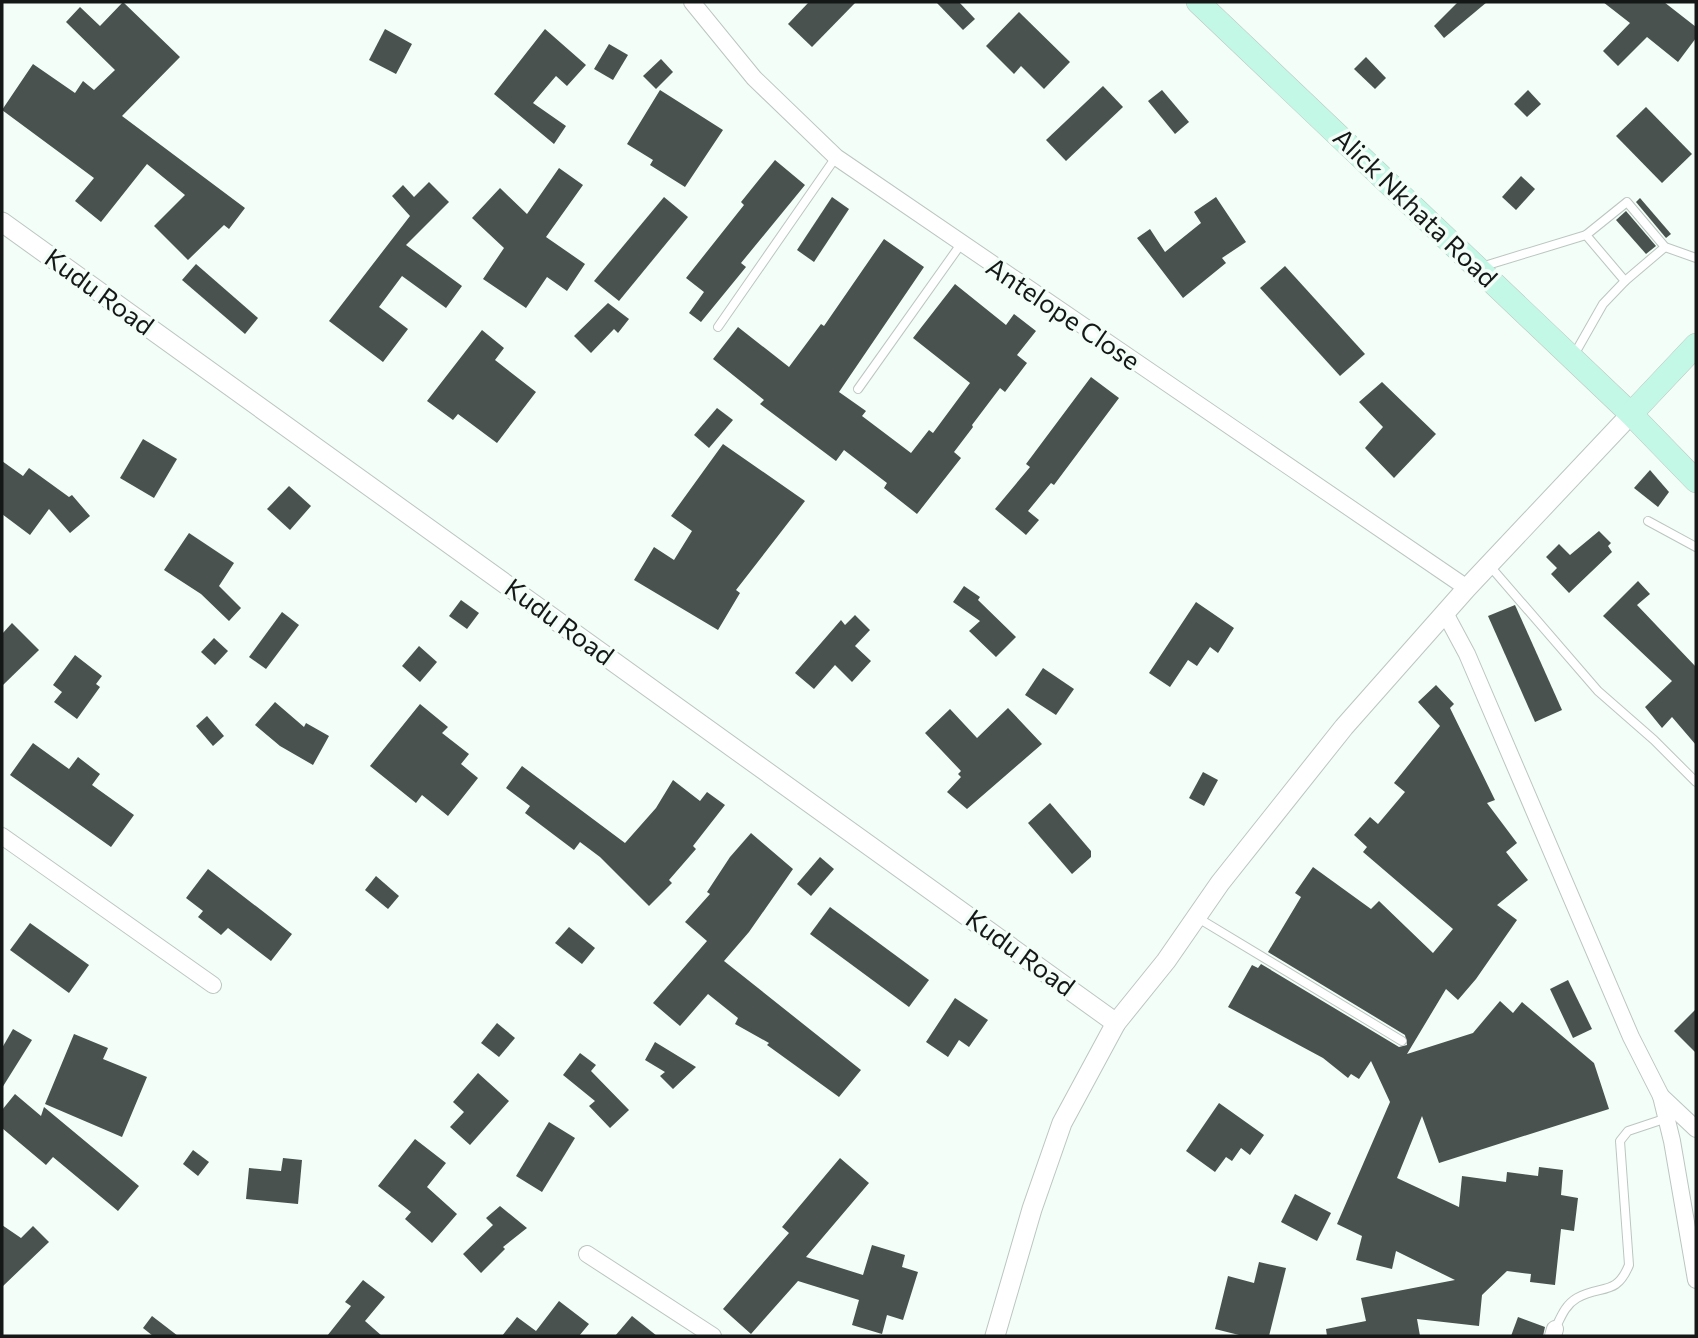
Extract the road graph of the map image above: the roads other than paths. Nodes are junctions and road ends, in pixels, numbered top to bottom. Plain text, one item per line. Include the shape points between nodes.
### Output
1 (692, 2) edge
2 (1198, 2) edge
3 (836, 157) junction
4 (2, 222) edge
5 (1586, 234) junction
6 (961, 244) junction
7 (1665, 247) junction
8 (1696, 258) edge
9 (1478, 268) junction
10 (1625, 281) junction
11 (718, 327) dead end
12 (1696, 345) edge
13 (1573, 358) junction
14 (858, 389) dead end
15 (1631, 414) junction
16 (1696, 481) edge
17 (1648, 522) dead end
18 (1696, 547) edge
19 (1489, 565) junction
20 (1467, 588) junction
21 (1445, 613) junction
22 (1696, 782) edge
23 (2, 836) edge
24 (1195, 917) junction
25 (213, 985) dead end
26 (1116, 1023) junction
27 (1402, 1041) dead end
28 (1661, 1096) junction
29 (1667, 1118) junction
30 (1696, 1129) edge
31 (587, 1254) dead end
32 (1696, 1280) edge
33 (1554, 1333) edge
34 (713, 1336) edge
35 (995, 1336) edge

1 - 3 street, Antelope Close via 754,78
2 - 9 main road, Alick Nkhata Road
3 - 6 street, Antelope Close
3 - 11 lane
4 - 26 street, Kudu Road
5 - 7 lane via 1627,202
5 - 9 lane
5 - 10 lane
6 - 14 lane
6 - 20 street, Antelope Close
7 - 8 lane
7 - 10 lane
9 - 13 main road, Alick Nkhata Road
10 - 13 lane via 1603,304
12 - 15 main road
13 - 15 main road, Alick Nkhata Road
15 - 16 main road, Alick Nkhata Road
15 - 19 street
17 - 18 lane
19 - 20 street
19 - 22 lane via 1598,691
20 - 21 street
21 - 24 street via 1343,727
21 - 28 street
23 - 25 street
24 - 26 street
24 - 27 lane
26 - 35 street via 1062,1123
28 - 29 street
28 - 30 street
29 - 32 street
29 - 33 lane via 1628,1131 1620,1141 1629,1265 1622,1282 1578,1297 1566,1307
31 - 34 street

